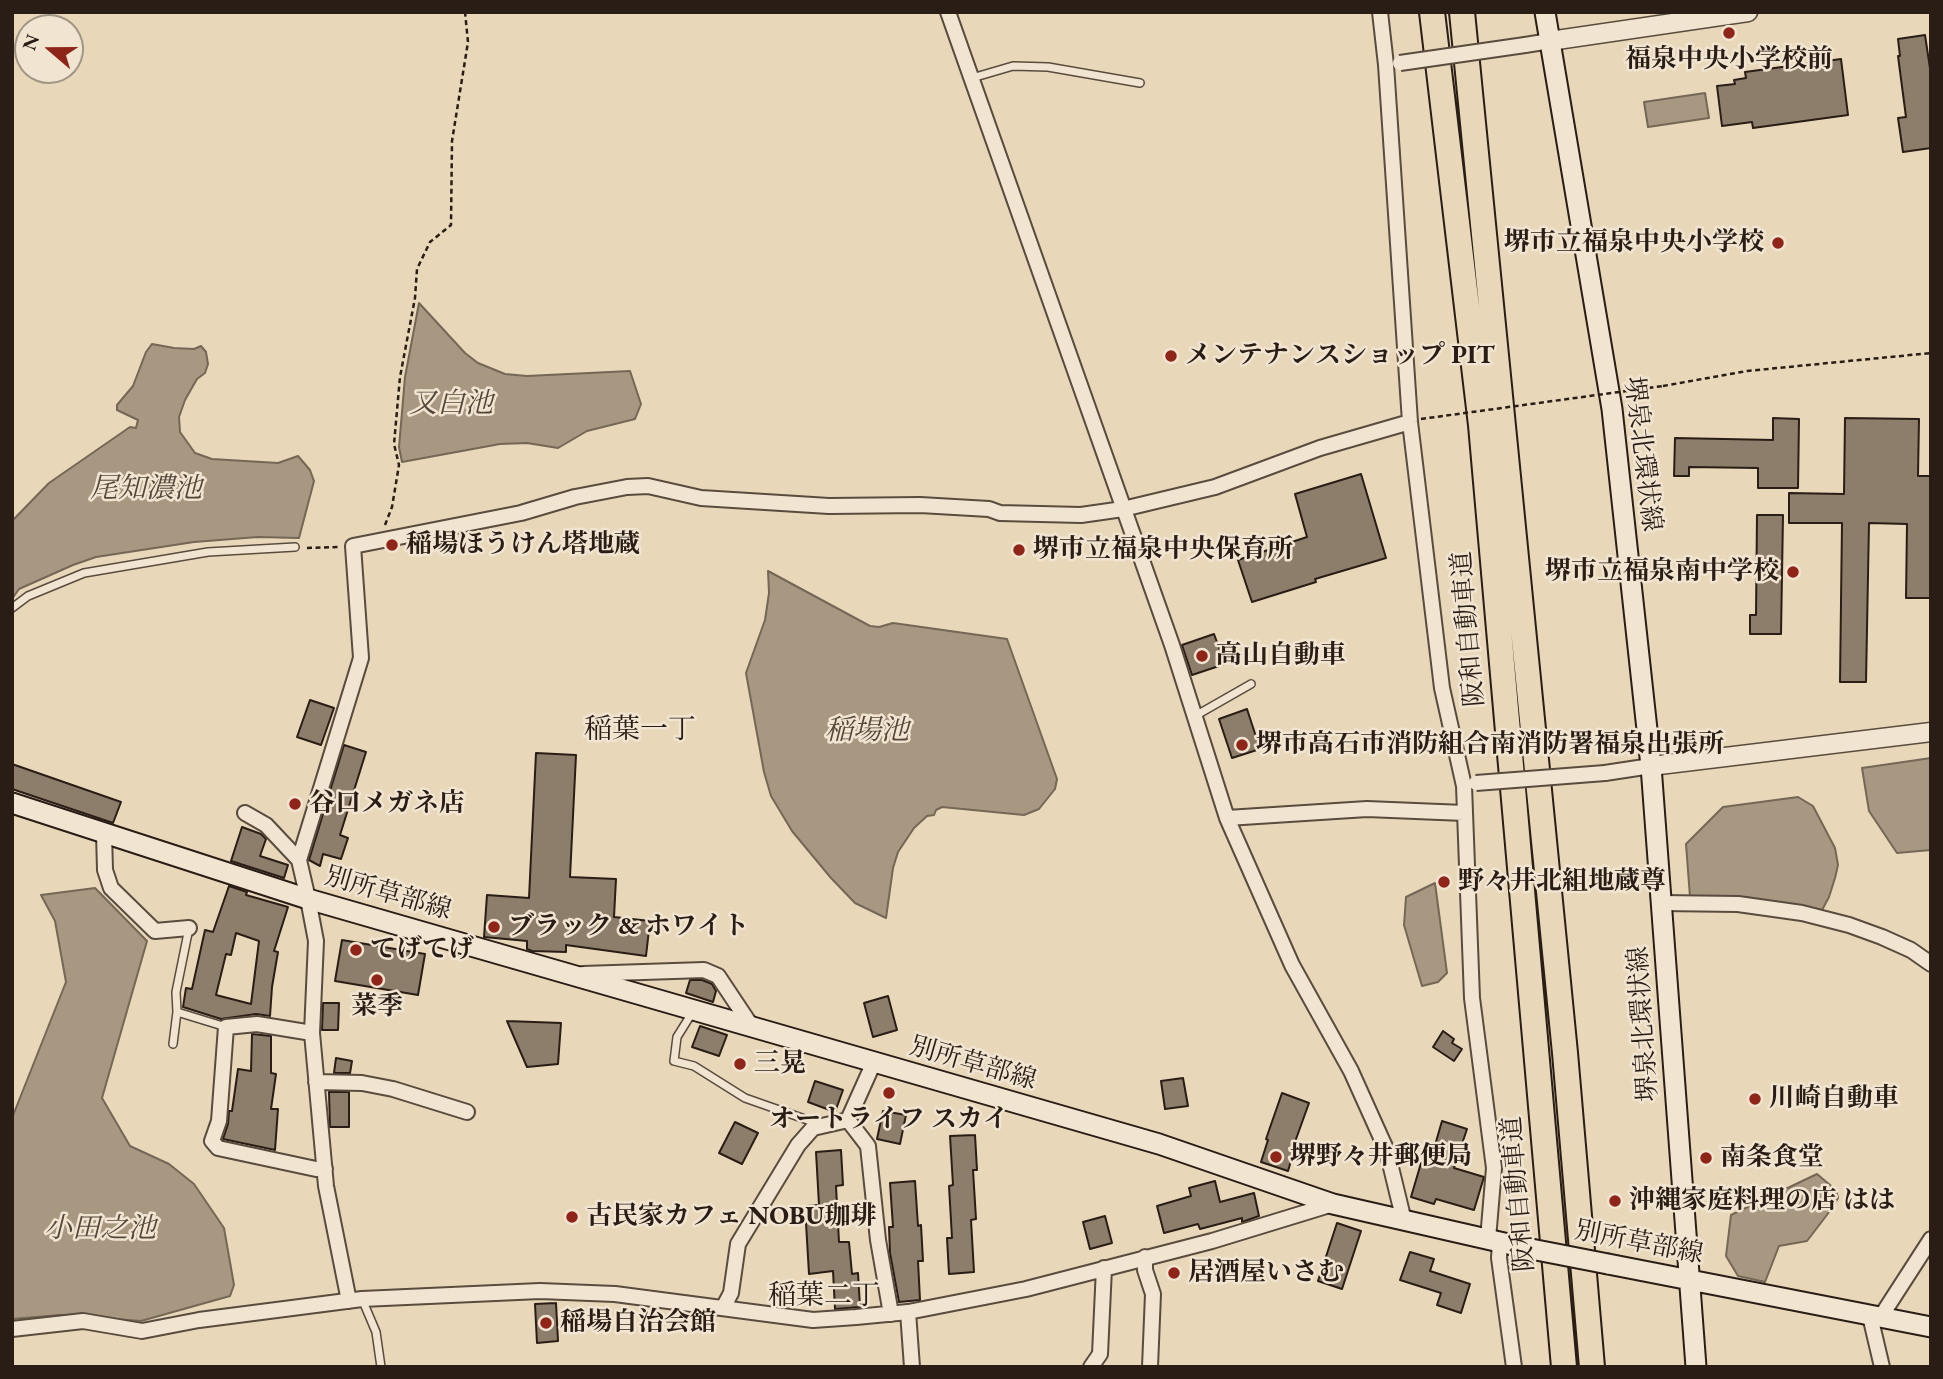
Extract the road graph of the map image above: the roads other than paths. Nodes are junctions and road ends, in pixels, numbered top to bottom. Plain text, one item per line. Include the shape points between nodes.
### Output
1 (948, 12) edge
2 (1380, 12) edge
3 (1432, 12) edge
4 (1462, 12) edge
5 (1545, 12) edge
6 (1748, 12) edge
7 (1550, 41) junction
8 (1393, 64) junction
9 (971, 78) junction
10 (1140, 83) dead end
11 (1416, 420) junction
12 (1123, 509) junction
13 (295, 547) road end
14 (12, 608) edge
15 (1251, 684) dead end
16 (1195, 716) junction
17 (1931, 732) edge
18 (1651, 766) junction
19 (1470, 784) junction
20 (12, 803) edge
21 (245, 813) dead end
22 (1464, 813) junction
23 (1227, 818) junction
24 (104, 833) junction
25 (299, 860) junction
26 (309, 898) junction
27 (1661, 903) junction
28 (189, 928) joint
29 (1931, 964) edge
30 (569, 974) junction
31 (694, 1010) junction
32 (177, 1013) junction
33 (226, 1027) junction
34 (752, 1027) junction
35 (312, 1033) junction
36 (173, 1044) dead end
37 (874, 1062) junction
38 (316, 1082) junction
39 (467, 1112) dead end
40 (848, 1121) junction
41 (823, 1125) junction
42 (325, 1169) junction
43 (1333, 1204) junction
44 (1404, 1221) junction
45 (1931, 1239) edge
46 (1494, 1241) junction
47 (1145, 1257) junction
48 (1104, 1268) junction
49 (1689, 1280) junction
50 (355, 1300) junction
51 (723, 1308) junction
52 (908, 1312) junction
53 (891, 1314) junction
54 (1875, 1317) junction
55 (1931, 1327) edge
56 (12, 1329) edge
57 (381, 1367) edge
58 (912, 1367) edge
59 (1091, 1367) edge
60 (1150, 1367) edge
61 (1514, 1367) edge
62 (1564, 1367) edge
63 (1591, 1367) edge
64 (1696, 1367) edge
65 (1882, 1367) edge

1 - 9 street
2 - 8 street
3 - 62 highway, 阪和自動車道 via 1481,425
4 - 63 highway, 阪和自動車道 via 1565,1053
5 - 7 main road, 堺泉北環状線
6 - 7 street
7 - 8 street, bridge
7 - 18 main road, 堺泉北環状線 via 1612,409
8 - 11 street
9 - 10 lane via 1013,66 1048,67
9 - 12 street
11 - 12 street via 1214,487
11 - 19 street via 1442,688
12 - 16 street
12 - 25 street via 1081,515 919,505 829,506 701,498 648,486 627,487 352,546 361,658
13 - 14 lane via 208,552 84,573
15 - 16 lane
16 - 23 street
17 - 18 street
18 - 19 street, bridge
18 - 27 main road, 堺泉北環状線
19 - 22 street
20 - 24 main road, 別所草部線
21 - 25 street via 266,825
22 - 23 street via 1367,810
22 - 46 street via 1472,998 1494,1168
23 - 44 street via 1292,965 1351,1072 1387,1151
24 - 26 main road, 別所草部線
24 - 28 street via 105,870 111,888 155,931
25 - 26 street
26 - 30 main road, 別所草部線
26 - 35 street via 316,941
27 - 29 street via 1738,904 1802,913 1882,937
27 - 49 main road, 堺泉北環状線
28 - 32 lane via 176,992
30 - 31 main road, 別所草部線
30 - 34 street via 704,970 718,976
31 - 34 main road, 別所草部線
31 - 41 lane via 677,1037 674,1061 694,1066 745,1098
32 - 33 lane
32 - 36 lane
33 - 35 street via 257,1024
33 - 42 street via 219,1121 212,1141 218,1148
34 - 37 main road, 別所草部線
35 - 38 street
37 - 40 street
37 - 43 main road, 別所草部線 via 1159,1144
38 - 39 street via 393,1089
38 - 42 street
40 - 41 street
40 - 53 street via 868,1146
41 - 51 street via 813,1128 798,1145 738,1244 731,1293
42 - 50 street
43 - 44 main road, 別所草部線
43 - 47 street
44 - 46 main road, 別所草部線
45 - 54 street
46 - 49 main road, 別所草部線, bridge
46 - 61 street
47 - 48 street
47 - 60 street via 1153,1294
48 - 52 street
48 - 59 street via 1100,1354
49 - 54 main road, 別所草部線
49 - 64 main road, 堺泉北環状線
50 - 51 street via 540,1291 615,1294
50 - 56 street via 142,1331 83,1321
50 - 57 lane via 376,1332
51 - 53 street via 813,1320
52 - 53 street
52 - 58 street
54 - 55 main road, 別所草部線
54 - 65 street

